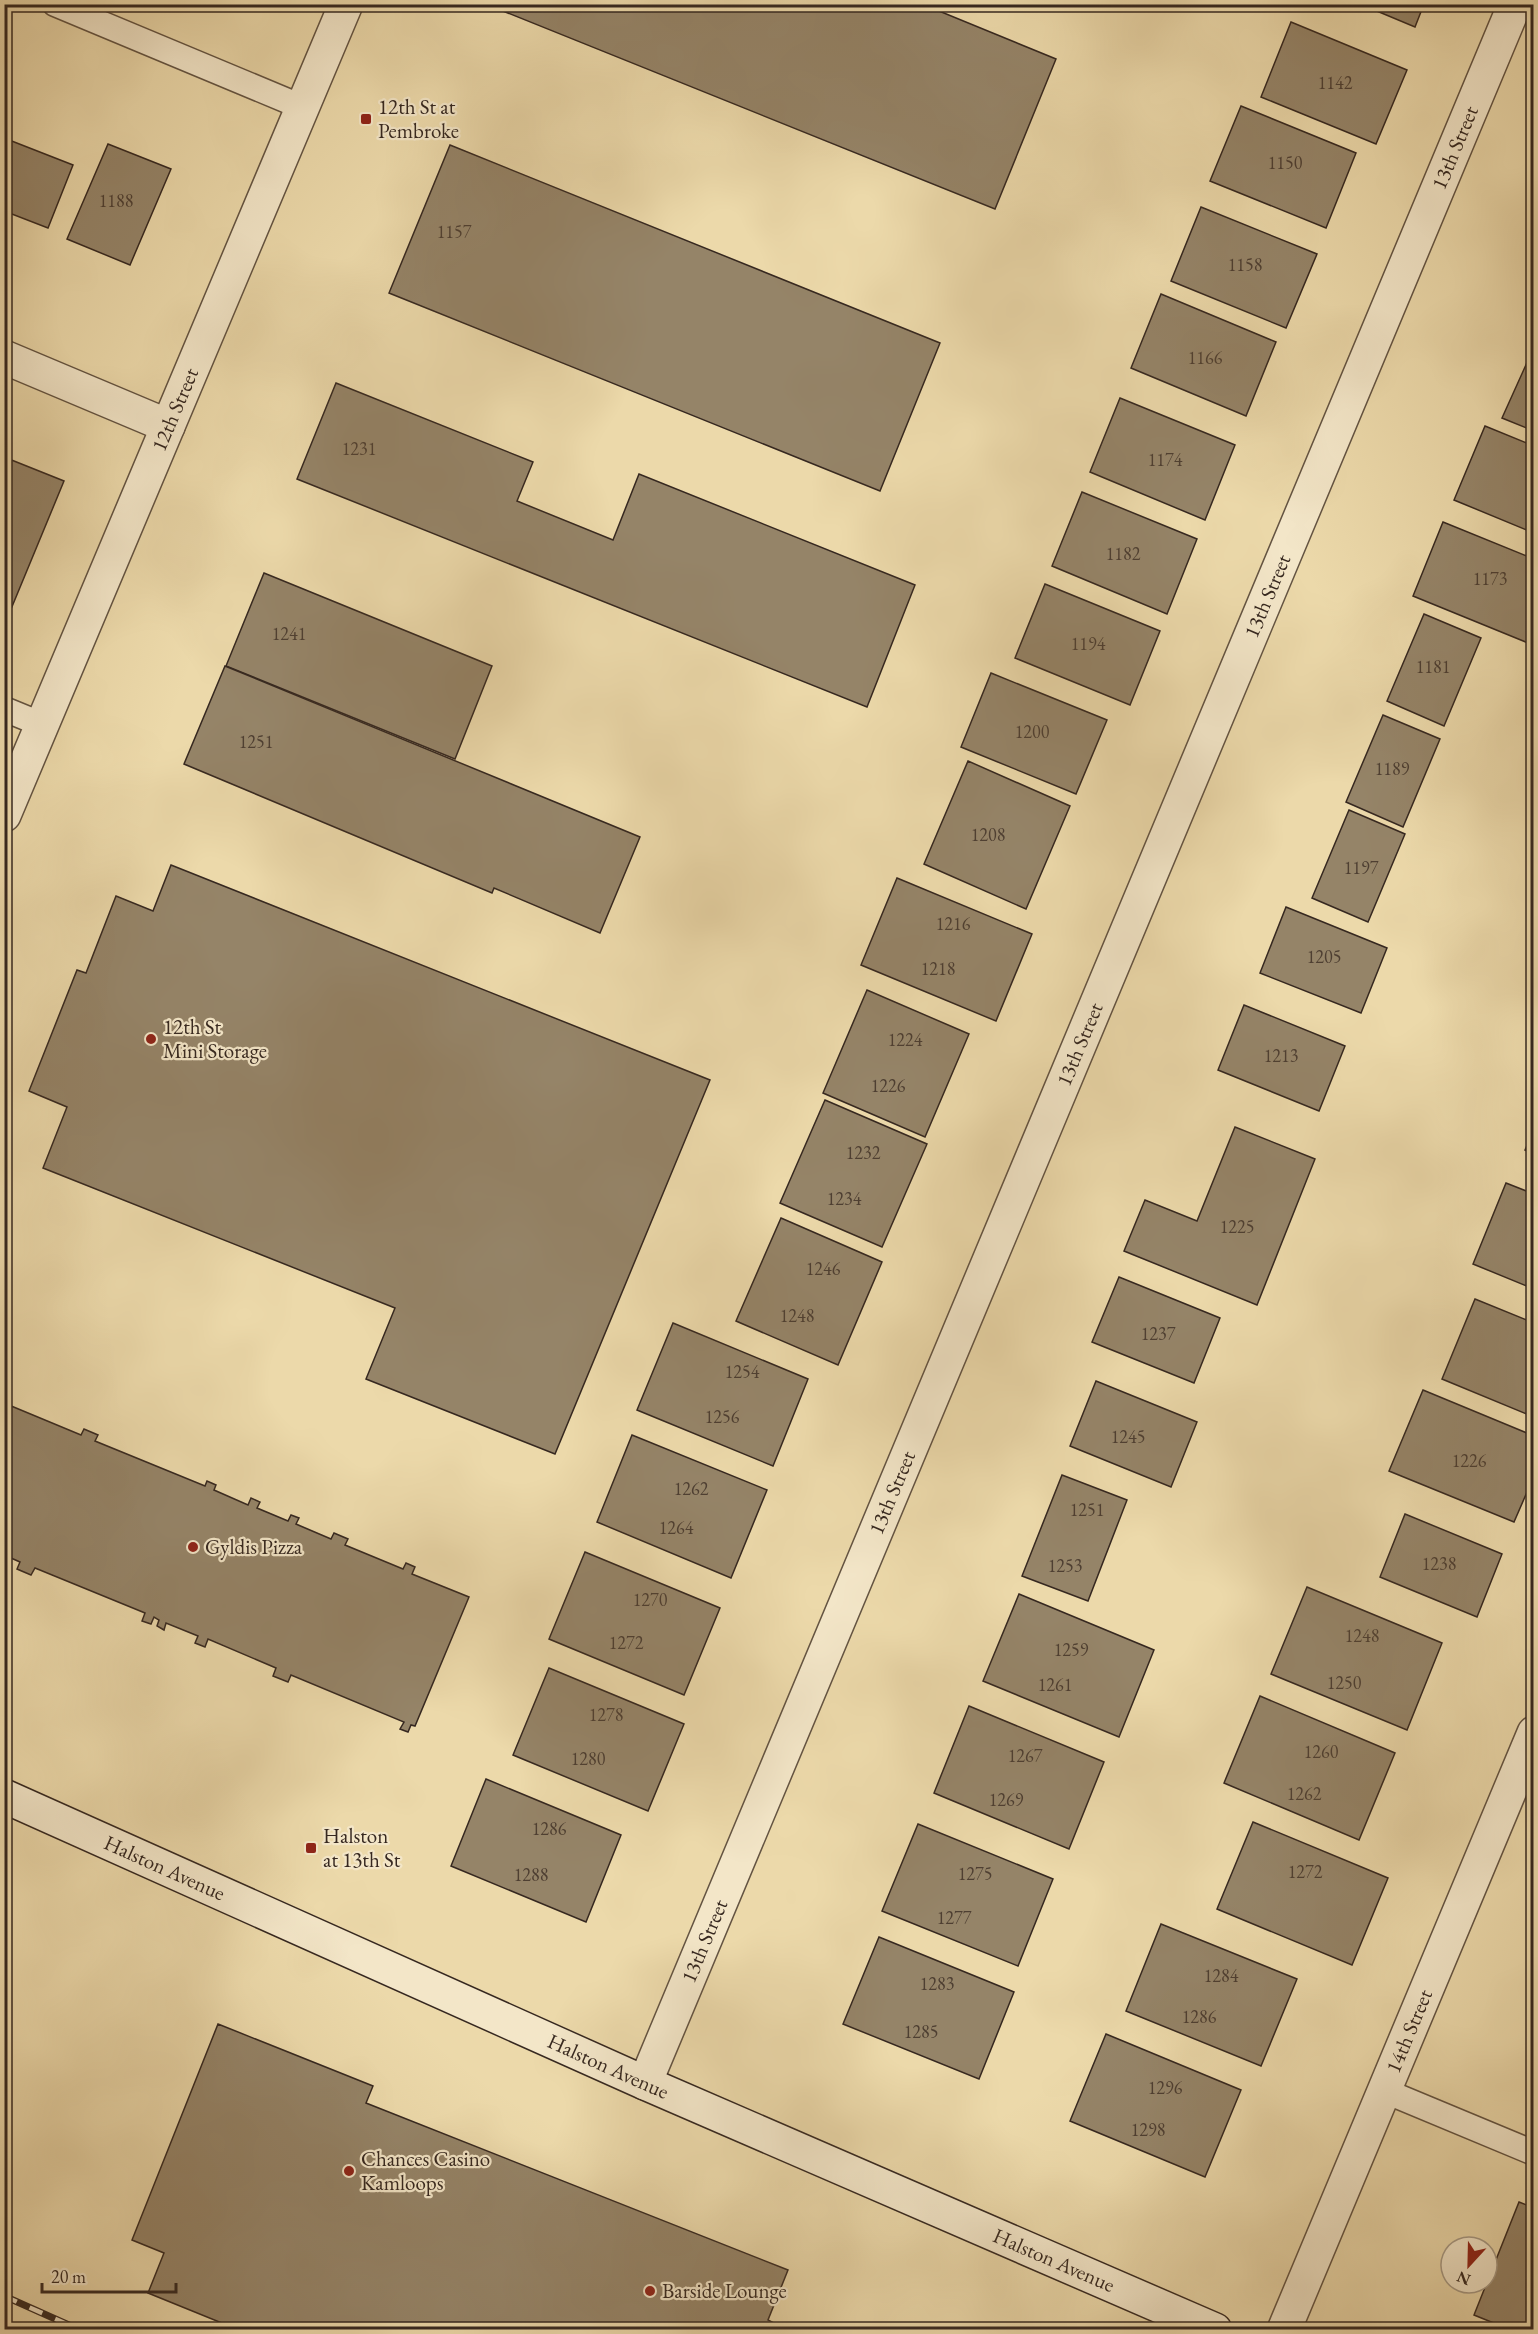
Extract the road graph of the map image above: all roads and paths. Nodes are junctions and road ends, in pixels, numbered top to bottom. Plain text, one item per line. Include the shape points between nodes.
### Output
1 (55, 4) edge
2 (346, 4) edge
3 (1515, 4) edge
4 (302, 107) junction
5 (4, 357) edge
6 (168, 426) junction
7 (4, 709) edge
8 (43, 725) junction
9 (4, 815) edge
10 (1533, 1733) edge
11 (4, 1796) edge
12 (645, 2083) junction
13 (1385, 2091) junction
14 (1533, 2153) edge
15 (1215, 2330) edge
16 (1284, 2330) edge

1 - 4 lane
2 - 4 street, 12th Street
3 - 12 street, 13th Street
4 - 6 street, 12th Street
5 - 6 street
6 - 8 street, 12th Street
7 - 8 lane
8 - 9 street, 12th Street
10 - 13 street, 14th Street
11 - 12 street, Halston Avenue
12 - 15 street, Halston Avenue
13 - 14 lane
13 - 16 street, 14th Street

